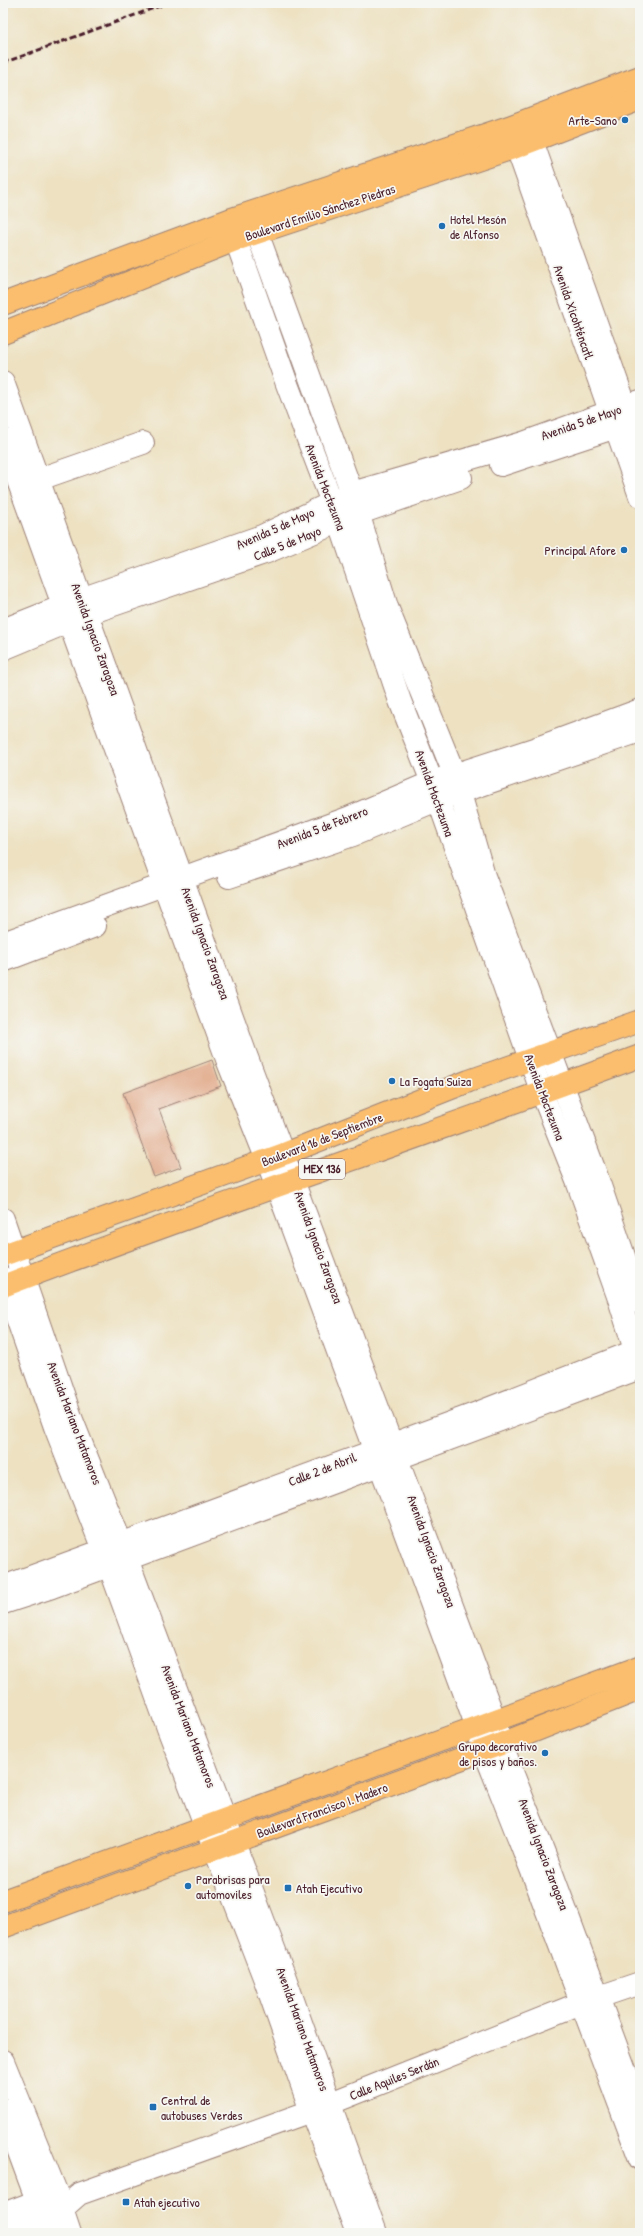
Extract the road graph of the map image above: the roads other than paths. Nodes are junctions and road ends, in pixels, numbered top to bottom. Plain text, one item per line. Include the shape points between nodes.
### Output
1 (640, 77) edge
2 (640, 100) edge
3 (521, 134) junction
4 (250, 213) junction
5 (232, 230) junction
6 (257, 233) junction
7 (3, 304) edge
8 (3, 333) edge
9 (308, 372) junction
10 (3, 382) edge
11 (287, 384) junction
12 (627, 415) edge
13 (3, 438) edge
14 (143, 443) dead end
15 (640, 447) edge
16 (29, 482) junction
17 (640, 496) edge
18 (345, 508) junction
19 (265, 544) joint
20 (75, 610) junction
21 (379, 610) junction
22 (3, 630) edge
23 (3, 649) edge
24 (421, 694) junction
25 (400, 701) junction
26 (640, 710) edge
27 (626, 729) edge
28 (457, 784) junction
29 (434, 791) junction
30 (476, 880) junction
31 (175, 887) junction
32 (39, 939) junction
33 (3, 943) edge
34 (3, 961) edge
35 (506, 962) junction
36 (640, 1021) edge
37 (551, 1053) junction
38 (640, 1056) edge
39 (530, 1060) junction
40 (563, 1085) junction
41 (542, 1093) junction
42 (276, 1157) junction
43 (586, 1178) junction
44 (285, 1182) junction
45 (3, 1219) edge
46 (9, 1253) edge
47 (9, 1282) edge
48 (632, 1298) edge
49 (639, 1359) edge
50 (386, 1454) junction
51 (115, 1554) junction
52 (50, 1579) junction
53 (3, 1586) edge
54 (3, 1603) edge
55 (640, 1666) edge
56 (640, 1689) edge
57 (486, 1724) junction
58 (492, 1747) junction
59 (215, 1823) junction
60 (223, 1846) junction
61 (3, 1901) edge
62 (3, 1927) edge
63 (640, 1984) edge
64 (589, 2001) junction
65 (3, 2061) edge
66 (321, 2108) junction
67 (3, 2109) edge
68 (640, 2110) edge
69 (638, 2148) edge
70 (50, 2211) edge
71 (3, 2214) edge
72 (3, 2232) edge
73 (70, 2233) edge
74 (357, 2233) edge
75 (376, 2233) edge

1 - 3 main road, Boulevard Emilio Sánchez Piedras
2 - 3 main road, Boulevard Emilio Sánchez Piedras
3 - 4 main road, Boulevard Emilio Sánchez Piedras
3 - 6 main road, Boulevard Emilio Sánchez Piedras
3 - 12 street, Avenida Xicohténcatl via 588,326
4 - 5 main road, Boulevard Emilio Sánchez Piedras
4 - 6 street, Avenida Moctezuma
5 - 6 main road, Boulevard Emilio Sánchez Piedras
5 - 7 main road, Boulevard Emilio Sánchez Piedras
5 - 8 main road, Boulevard Emilio Sánchez Piedras
5 - 11 street, Avenida Moctezuma
6 - 9 street, Avenida Moctezuma
9 - 11 street
9 - 18 street, Avenida Moctezuma
10 - 16 street, Avenida Ignacio Zaragoza
11 - 18 street, Avenida Moctezuma
12 - 15 street, Avenida Xicohténcatl
12 - 17 street, Avenida Xicohténcatl
12 - 18 street
13 - 16 street, Avenida Ignacio Zaragoza
14 - 16 street
16 - 20 street, Avenida Ignacio Zaragoza
18 - 19 street, Avenida 5 de Mayo
18 - 21 street, Avenida Moctezuma
19 - 20 street, Calle 5 de Mayo
20 - 22 street
20 - 23 street, Calle 5 de Mayo
20 - 31 street, Avenida Ignacio Zaragoza
21 - 24 street, Avenida Moctezuma
21 - 25 street, Avenida Moctezuma
24 - 25 street
24 - 28 street, Avenida Moctezuma
25 - 29 street, Avenida Moctezuma
26 - 27 street, Avenida 5 de Febrero
27 - 28 street, Avenida 5 de Febrero
28 - 29 street, Avenida 5 de Febrero
28 - 30 street, Avenida Moctezuma
29 - 30 street, Avenida Moctezuma
29 - 31 street, Avenida 5 de Febrero via 350,827
30 - 35 street, Avenida Moctezuma
31 - 32 street, Avenida 5 de Febrero
31 - 42 street, Avenida Ignacio Zaragoza via 237,1059
32 - 33 street, Avenida 5 de Febrero
32 - 34 street, Avenida 5 de Febrero
35 - 37 street, Avenida Moctezuma
35 - 39 street, Avenida Moctezuma
36 - 37 main road, Boulevard 16 de Septiembre / MEX 136
37 - 39 main road, Boulevard 16 de Septiembre / MEX 136
37 - 40 street, Avenida Moctezuma
38 - 40 main road, Boulevard 16 de Septiembre / MEX 136
39 - 41 street, Avenida Moctezuma
39 - 42 main road, Boulevard 16 de Septiembre / MEX 136
40 - 41 main road, Boulevard 16 de Septiembre / MEX 136
40 - 43 street, Avenida Moctezuma
41 - 43 street, Avenida Moctezuma
41 - 44 main road, Boulevard 16 de Septiembre / MEX 136
42 - 44 street, Avenida Ignacio Zaragoza
42 - 46 main road, Boulevard 16 de Septiembre / MEX 136
43 - 48 street, Avenida Moctezuma
44 - 47 main road, Boulevard 16 de Septiembre / MEX 136
44 - 50 street, Avenida Ignacio Zaragoza
45 - 46 street, Avenida Mariano Matamoros
46 - 47 street, Avenida Mariano Matamoros
47 - 51 street, Avenida Mariano Matamoros
48 - 49 street, Avenida Moctezuma
49 - 50 street, Calle 2 de Abril
50 - 51 street, Calle 2 de Abril
50 - 57 street, Avenida Ignacio Zaragoza
51 - 52 street, Calle 2 de Abril
51 - 59 street, Avenida Mariano Matamoros
52 - 53 street, Calle 2 de Abril
52 - 54 street, Calle 2 de Abril
55 - 57 main road, Boulevard Francisco I. Madero
56 - 58 main road, Boulevard Francisco I. Madero
57 - 58 street, Avenida Ignacio Zaragoza
57 - 59 main road, Boulevard Francisco I. Madero
58 - 60 main road, Boulevard Francisco I. Madero
58 - 64 street, Avenida Ignacio Zaragoza via 542,1871
59 - 60 street, Avenida Mariano Matamoros
59 - 61 main road, Boulevard Francisco I. Madero
60 - 62 main road, Boulevard Francisco I. Madero
60 - 66 street, Avenida Mariano Matamoros via 265,1980
63 - 64 street, Calle Aquiles Serdán
64 - 66 street, Calle Aquiles Serdán
64 - 68 street, Avenida Ignacio Zaragoza
64 - 69 street, Avenida Ignacio Zaragoza
65 - 70 street
66 - 70 street, Calle Aquiles Serdán via 80,2194
66 - 74 street, Avenida Mariano Matamoros
66 - 75 street, Avenida Mariano Matamoros
67 - 70 street
70 - 71 street, Calle Aquiles Serdán
70 - 72 street, Calle Aquiles Serdán
70 - 73 street

